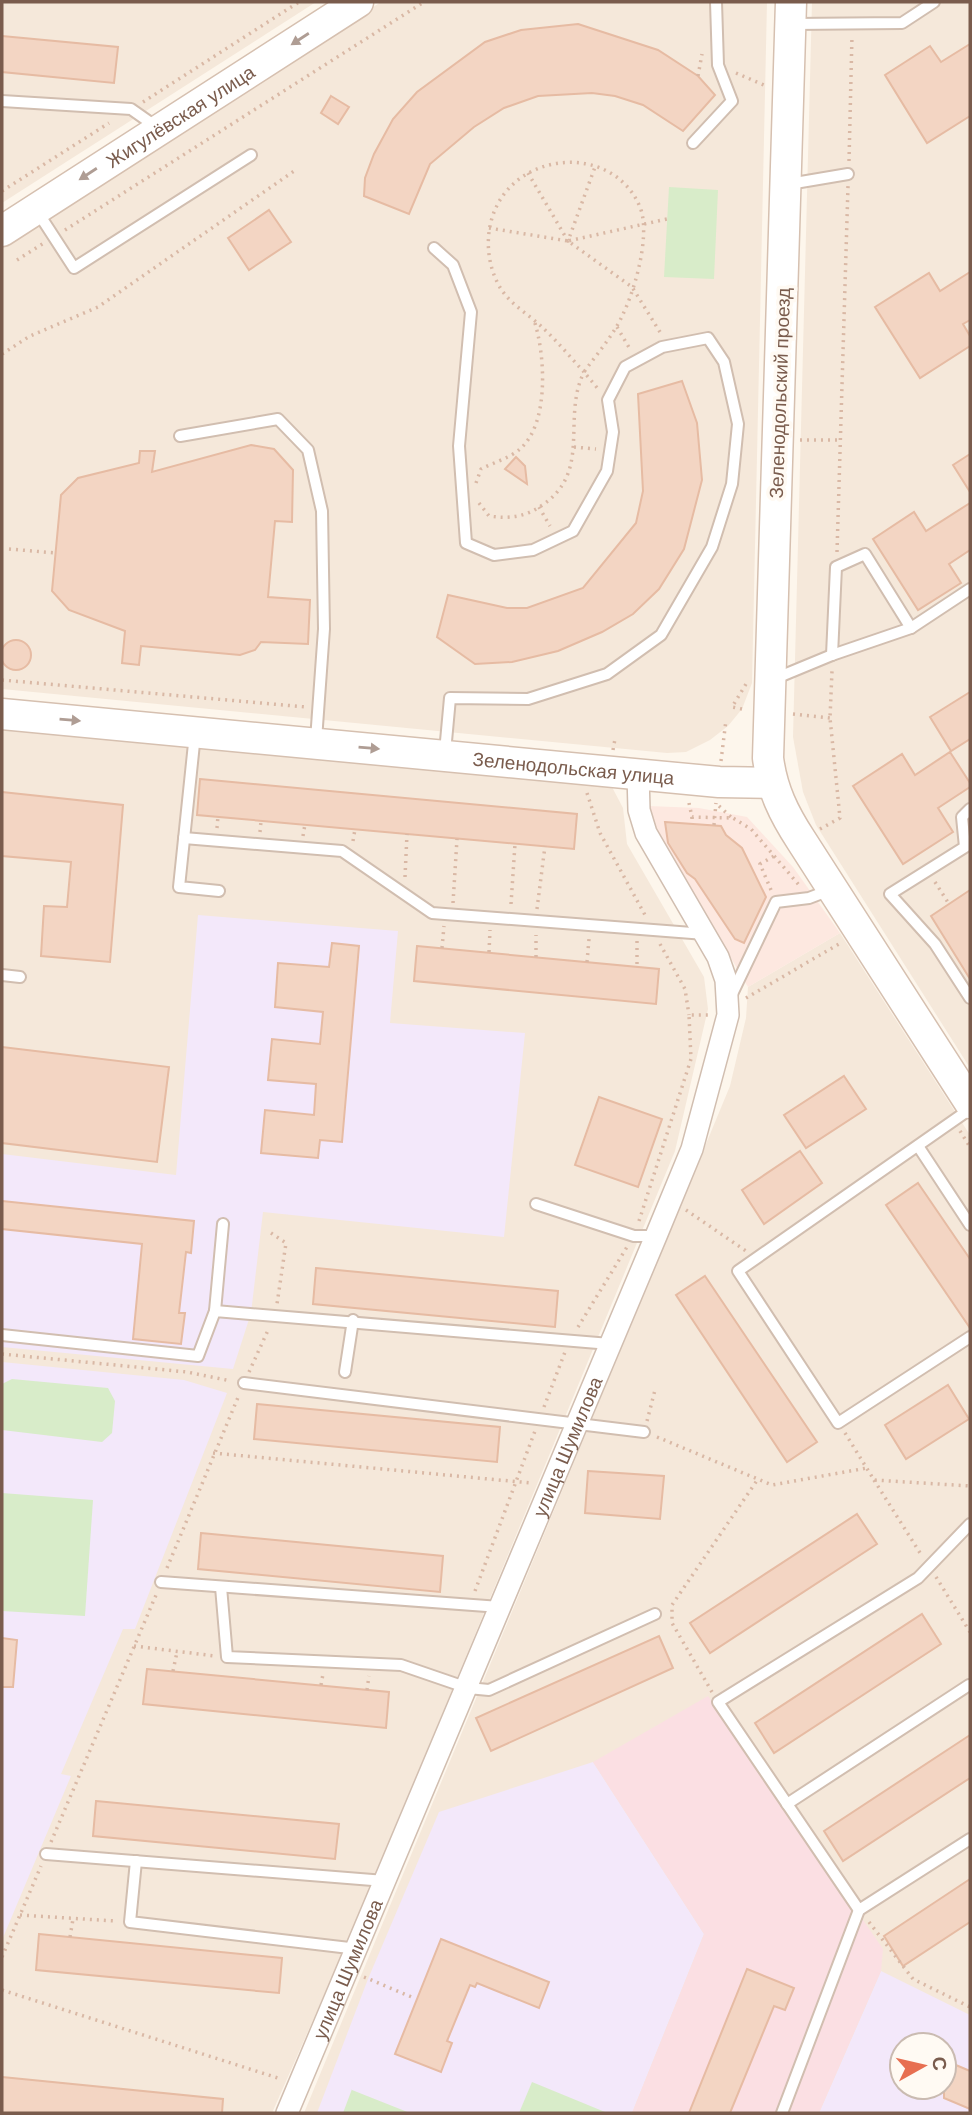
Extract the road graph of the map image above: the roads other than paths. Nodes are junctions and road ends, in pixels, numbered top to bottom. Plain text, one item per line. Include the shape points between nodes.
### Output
1 (358, 2) edge
2 (716, 2) edge
3 (934, 2) edge
4 (791, 13) edge
5 (2, 101) edge
6 (158, 128) junction
7 (693, 143) dead end
8 (251, 155) dead end
9 (848, 174) road end
10 (786, 184) junction
11 (35, 208) junction
12 (2, 231) edge
13 (434, 248) dead end
14 (180, 436) dead end
15 (970, 589) edge
16 (911, 628) junction
17 (832, 655) junction
18 (771, 680) junction
19 (2, 714) edge
20 (196, 732) junction
21 (316, 743) junction
22 (444, 755) junction
23 (638, 774) junction
24 (771, 783) junction
25 (970, 809) edge
26 (184, 838) junction
27 (969, 849) edge
28 (219, 891) dead end
29 (821, 893) junction
30 (705, 934) junction
31 (2, 975) edge
32 (20, 977) dead end
33 (970, 998) edge
34 (728, 1015) junction
35 (970, 1103) edge
36 (970, 1109) edge
37 (918, 1146) junction
38 (536, 1204) dead end
39 (223, 1224) dead end
40 (970, 1224) edge
41 (656, 1236) junction
42 (215, 1311) junction
43 (353, 1320) junction
44 (2, 1335) edge
45 (970, 1337) edge
46 (610, 1344) junction
47 (345, 1372) dead end
48 (244, 1383) road end
49 (577, 1422) junction
50 (644, 1432) road end
51 (970, 1524) edge
52 (161, 1582) road end
53 (222, 1587) junction
54 (501, 1607) junction
55 (655, 1614) dead end
56 (969, 1685) edge
57 (468, 1688) junction
58 (787, 1804) junction
59 (970, 1839) edge
60 (46, 1854) road end
61 (136, 1861) junction
62 (386, 1881) junction
63 (859, 1910) junction
64 (358, 1949) junction
65 (287, 2113) edge
66 (782, 2113) edge

1 -> 6 street, Жигулёвская улица
2 - 7 lane via 718,65 732,101
3 - 4 lane via 902,23 852,24
4 - 10 street, Зеленодольский проезд
5 - 6 lane via 131,109
6 -> 11 street, Жигулёвская улица
8 - 11 lane via 74,268
9 - 10 lane
10 - 18 street, Зеленодольский проезд
11 - 12 street, Жигулёвская улица
13 - 22 lane via 453,265 471,312 459,446 466,543 494,555 533,550 573,531 607,471 613,432 608,400 625,368 668,346 708,338 724,362 738,424 733,484 712,547 661,635 607,674 527,699 450,698
14 - 21 lane via 278,419 308,450 322,511 324,629
15 - 16 lane
16 - 17 lane
16 - 17 lane via 865,554 836,568
17 - 18 lane
18 - 24 street, Зеленодольский проезд
19 -> 20 street, Зеленодольская улица
20 - 21 street, Зеленодольская улица
20 - 26 lane
21 -> 22 street, Зеленодольская улица
22 - 23 street, Зеленодольская улица
23 - 24 street, Зеленодольская улица
23 - 30 street, улица Шумилова via 639,810 646,833
24 - 29 street
25 - 27 lane via 962,817
26 - 28 lane via 179,887
26 - 30 lane via 342,851 432,913
27 - 33 lane via 890,894 935,944
29 - 34 lane via 776,902 732,993
29 - 35 street
30 - 34 street, улица Шумилова via 726,980
31 - 32 lane
34 - 41 street, улица Шумилова via 692,1149
36 - 37 lane
37 - 40 lane
37 - 45 lane via 738,1270 838,1423
38 - 41 lane via 634,1236
39 - 42 lane
41 - 46 street, улица Шумилова
42 - 43 lane
42 - 44 lane via 198,1356
43 - 46 lane
43 - 47 lane
46 - 49 street, улица Шумилова
48 - 49 lane
49 - 50 lane
49 - 54 street, улица Шумилова
51 - 58 lane via 918,1578 718,1702
52 - 53 lane
53 - 54 lane
53 - 57 lane via 227,1657 401,1665
54 - 57 street, улица Шумилова
55 - 57 lane via 489,1690
56 - 58 lane
57 - 62 street, улица Шумилова
58 - 63 lane
59 - 63 lane
60 - 61 lane
61 - 62 lane
61 - 64 lane via 130,1922
62 - 64 street, улица Шумилова
63 - 66 lane
64 - 65 street, улица Шумилова

